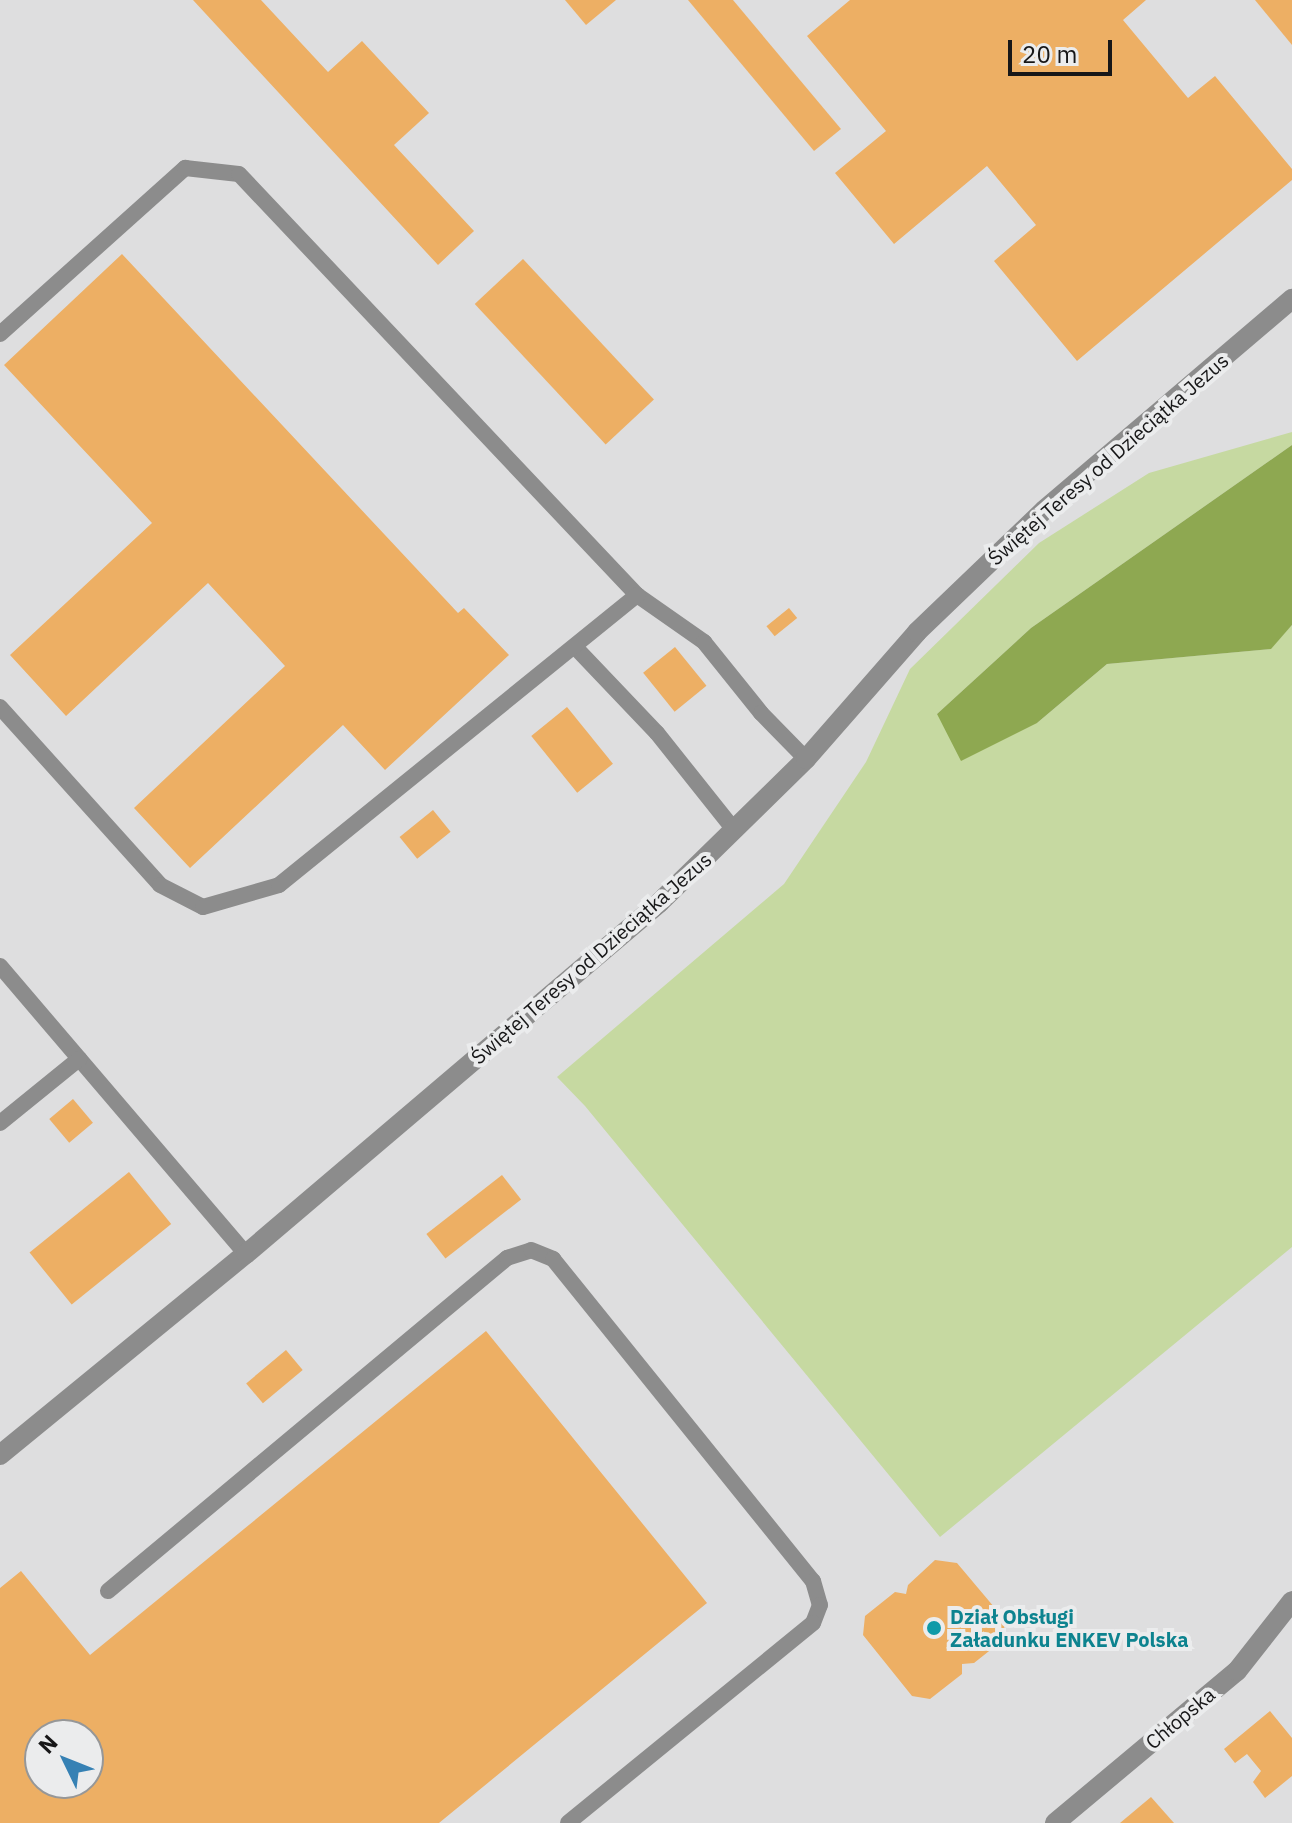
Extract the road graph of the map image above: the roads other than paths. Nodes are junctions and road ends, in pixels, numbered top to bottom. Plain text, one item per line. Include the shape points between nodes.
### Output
1 (1292, 299) edge
2 (0, 334) edge
3 (637, 595) junction
4 (576, 648) junction
5 (0, 707) edge
6 (806, 759) junction
7 (735, 831) junction
8 (0, 966) edge
9 (79, 1059) junction
10 (0, 1123) edge
11 (246, 1254) junction
12 (0, 1455) edge
13 (108, 1591) dead end
14 (1292, 1601) edge
15 (568, 1823) edge
16 (1055, 1823) edge

1 - 6 street, Świętej Teresy od Dzieciątka Jezus via 1044,510 917,632
2 - 3 lane via 185,168 239,174
3 - 4 lane
3 - 6 lane via 704,642
4 - 5 lane via 279,885 203,907 160,885
4 - 7 lane via 657,733
6 - 7 street, Świętej Teresy od Dzieciątka Jezus
7 - 11 street, Świętej Teresy od Dzieciątka Jezus via 659,903
8 - 9 lane
9 - 10 lane
9 - 11 lane
11 - 12 street, Świętej Teresy od Dzieciątka Jezus
13 - 15 lane via 507,1258 531,1250 553,1259 813,1581 820,1605 813,1623
14 - 16 street, Chłopska via 1237,1671

